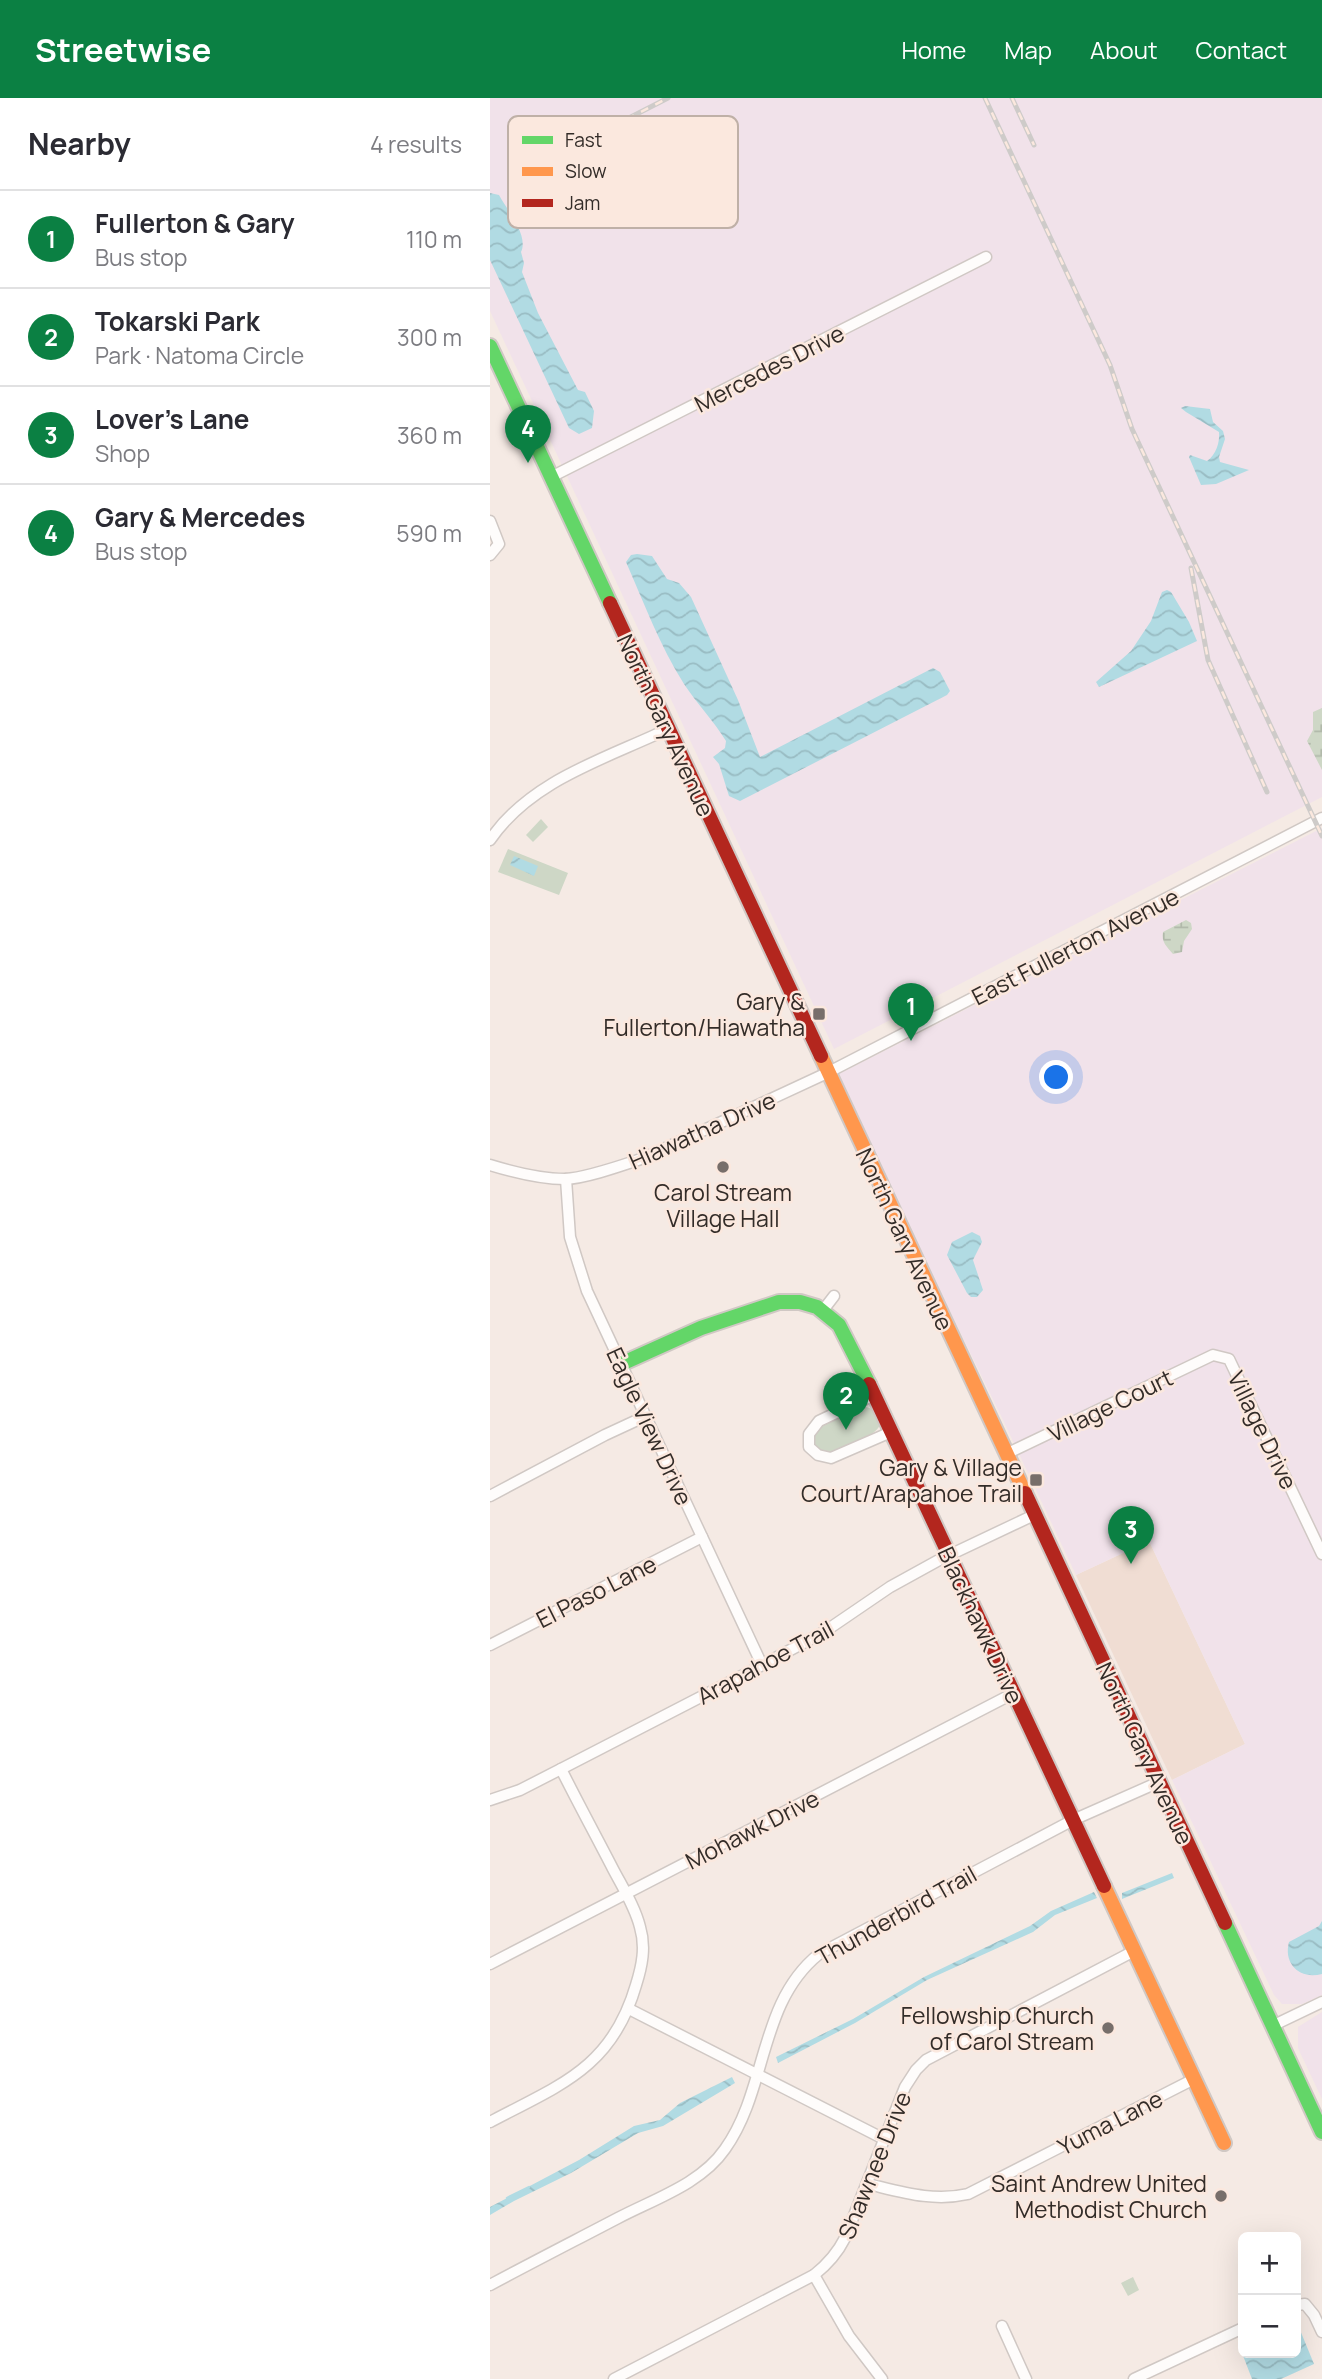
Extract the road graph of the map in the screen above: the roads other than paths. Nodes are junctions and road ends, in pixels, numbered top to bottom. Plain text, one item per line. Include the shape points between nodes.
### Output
1 (986, 257) dead end
2 (490, 346) edge
3 (551, 477) junction
4 (490, 521) edge
5 (490, 555) edge
6 (668, 729) junction
7 (1322, 818) edge
8 (490, 840) edge
9 (827, 1073) junction
10 (490, 1165) edge
11 (566, 1179) junction
12 (834, 1296) dead end
13 (824, 1309) junction
14 (1213, 1355) joint
15 (621, 1364) junction
16 (874, 1395) junction
17 (646, 1416) junction
18 (891, 1432) junction
19 (1006, 1454) junction
20 (490, 1496) edge
21 (1034, 1516) junction
22 (702, 1537) junction
23 (1322, 1554) edge
24 (948, 1556) junction
25 (490, 1646) edge
26 (762, 1665) junction
27 (1014, 1693) junction
28 (561, 1769) junction
29 (1159, 1782) junction
30 (490, 1800) edge
31 (1073, 1820) junction
32 (626, 1895) junction
33 (1134, 1951) junction
34 (490, 1964) edge
35 (1322, 2002) edge
36 (629, 2010) junction
37 (1272, 2026) junction
38 (756, 2074) junction
39 (1194, 2079) junction
40 (490, 2122) edge
41 (1322, 2132) edge
42 (884, 2139) junction
43 (1224, 2143) dead end
44 (868, 2184) junction
45 (814, 2275) junction
46 (490, 2285) edge
47 (1301, 2304) edge
48 (1002, 2326) dead end
49 (1238, 2330) edge
50 (1322, 2332) edge
51 (614, 2379) edge
52 (882, 2379) edge
53 (1026, 2379) edge
54 (1134, 2379) edge

1 - 3 street, Mercedes Drive
2 - 3 street, North Gary Avenue
3 - 6 street, North Gary Avenue
4 - 5 street via 499,544
6 - 8 street via 541,789 517,808
6 - 9 street, North Gary Avenue
7 - 9 street, East Fullerton Avenue
9 - 11 street, Hiawatha Drive via 644,1158
9 - 19 street, North Gary Avenue
10 - 11 street, Hiawatha Drive
11 - 15 street, Eagle View Drive via 575,1257
12 - 13 street
13 - 15 street via 779,1302 701,1328
13 - 16 street, Blackhawk Drive via 845,1333
14 - 19 street, Village Court
14 - 23 street, Village Drive via 1229,1359
15 - 17 street, Eagle View Drive
16 - 18 street, Blackhawk Drive
16 - 18 street via 819,1421 809,1434 809,1447 831,1458
17 - 20 street
17 - 22 street, Eagle View Drive
18 - 24 street, Blackhawk Drive
19 - 21 street, North Gary Avenue
21 - 24 street, Arapahoe Trail
21 - 29 street, North Gary Avenue
22 - 25 street, El Paso Lane
22 - 26 street, Eagle View Drive
24 - 26 street, Arapahoe Trail
24 - 27 street, Blackhawk Drive
26 - 28 street, Arapahoe Trail
27 - 31 street, Blackhawk Drive
27 - 32 street, Mohawk Drive
28 - 30 street, Arapahoe Trail
28 - 32 street
29 - 31 street, Thunderbird Trail
29 - 37 street, North Gary Avenue
31 - 33 street, Blackhawk Drive
31 - 38 street, Thunderbird Trail via 819,1954 783,1998
32 - 34 street, Mohawk Drive
32 - 36 street via 643,1939
33 - 39 street, Blackhawk Drive
33 - 42 street, Shawnee Drive via 926,2060 905,2087
35 - 37 street
36 - 38 street
36 - 40 street via 604,2050 581,2072
37 - 41 street, North Gary Avenue
38 - 42 street
38 - 46 street, Thunderbird Trail via 733,2138 699,2175
39 - 43 street, Blackhawk Drive
39 - 44 street, Yuma Lane via 968,2194 935,2198
42 - 44 street, Shawnee Drive
44 - 45 street, Shawnee Drive via 838,2252
45 - 51 street, Shawnee Drive
45 - 52 street via 849,2336
47 - 50 street via 1311,2311
48 - 53 street
49 - 54 street

